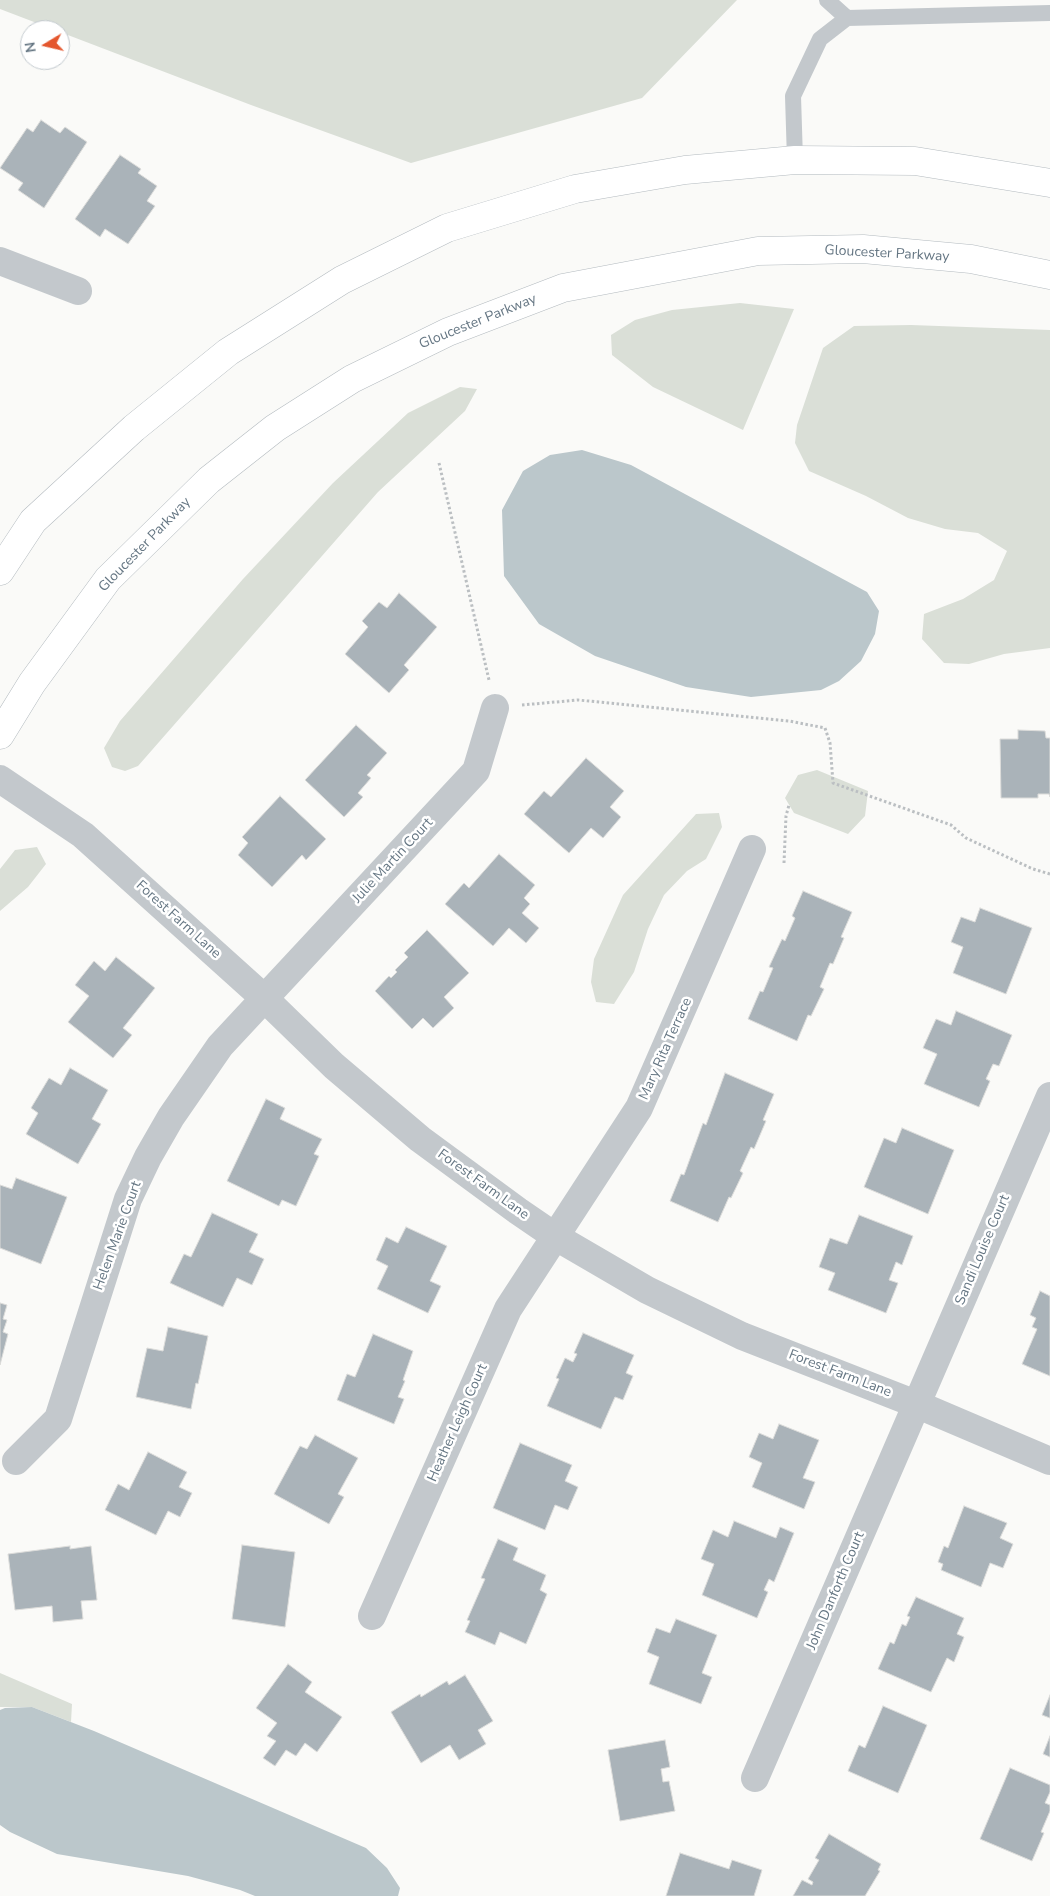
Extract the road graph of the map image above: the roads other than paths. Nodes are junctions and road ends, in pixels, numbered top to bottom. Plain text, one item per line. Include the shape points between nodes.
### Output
1 (827, 0) edge
2 (1050, 13) edge
3 (847, 18) junction
4 (795, 160) junction
5 (1050, 182) edge
6 (0, 261) edge
7 (1050, 274) edge
8 (78, 291) dead end
9 (0, 571) edge
10 (495, 708) road end
11 (0, 735) edge
12 (0, 779) edge
13 (752, 849) dead end
14 (264, 998) junction
15 (1050, 1096) edge
16 (556, 1237) junction
17 (916, 1404) junction
18 (1050, 1461) edge
19 (16, 1462) dead end
20 (372, 1616) dead end
21 (755, 1778) dead end

1 - 3 lane
2 - 3 lane
3 - 4 lane via 820,39 793,96
4 - 5 main road via 915,162
4 - 9 main road via 685,170 575,189 447,228 342,280 228,352 134,428 32,521
6 - 8 street
7 - 11 main road, Gloucester Parkway via 970,259 863,249 758,251 562,288 448,332 352,379 276,428 209,480 108,579 32,683
10 - 14 street, Julie Martin Court via 476,771
12 - 14 street, Forest Farm Lane via 84,836
13 - 16 street, Mary Rita Terrace via 639,1108
14 - 16 street, Forest Farm Lane via 334,1066 420,1139
14 - 19 street, Helen Marie Court via 220,1046 170,1116 148,1157 128,1200 58,1419
15 - 17 street, Sandi Louise Court
16 - 17 street, Forest Farm Lane via 647,1290 742,1336
16 - 20 street, Heather Leigh Court via 508,1309
17 - 18 street, Forest Farm Lane
17 - 21 street, John Danforth Court

